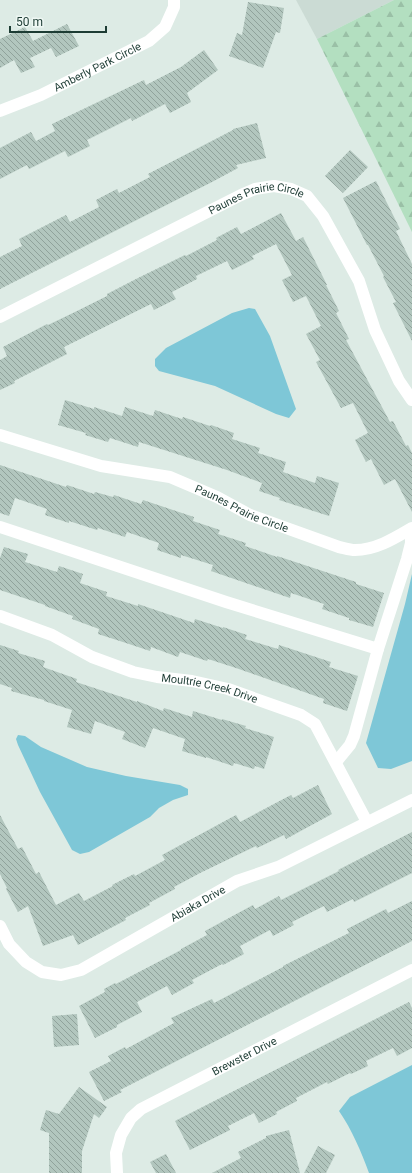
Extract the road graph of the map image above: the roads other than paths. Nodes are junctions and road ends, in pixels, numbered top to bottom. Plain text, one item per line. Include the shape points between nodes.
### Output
1 (174, 0) edge
2 (0, 111) edge
3 (0, 317) edge
4 (412, 400) edge
5 (0, 435) edge
6 (0, 527) edge
7 (412, 529) edge
8 (0, 616) edge
9 (378, 649) junction
10 (336, 762) junction
11 (412, 800) edge
12 (367, 822) junction
13 (0, 926) edge
14 (412, 970) edge
15 (116, 1173) edge

1 - 2 street, Amberly Park Circle via 174,7 165,27 149,41 41,95
3 - 4 street, Paunes Prairie Circle via 255,188 274,186 291,189 307,196 323,216 359,281 375,330 398,381
5 - 7 street, Paunes Prairie Circle via 101,466 170,478 217,497 250,515 339,547 355,550 370,548
6 - 9 street
7 - 9 street via 407,559
8 - 10 street, Moultrie Creek Drive via 52,635 92,657 133,672 228,689 301,715 315,724
9 - 10 street via 354,736
10 - 12 street, Moultrie Creek Drive
11 - 12 street, Abiaka Drive
12 - 13 street, Abiaka Drive via 278,867 237,881 80,970 61,975 42,972 26,962 9,944
14 - 15 street, Brewster Drive via 141,1109 131,1118 121,1135 116,1153

